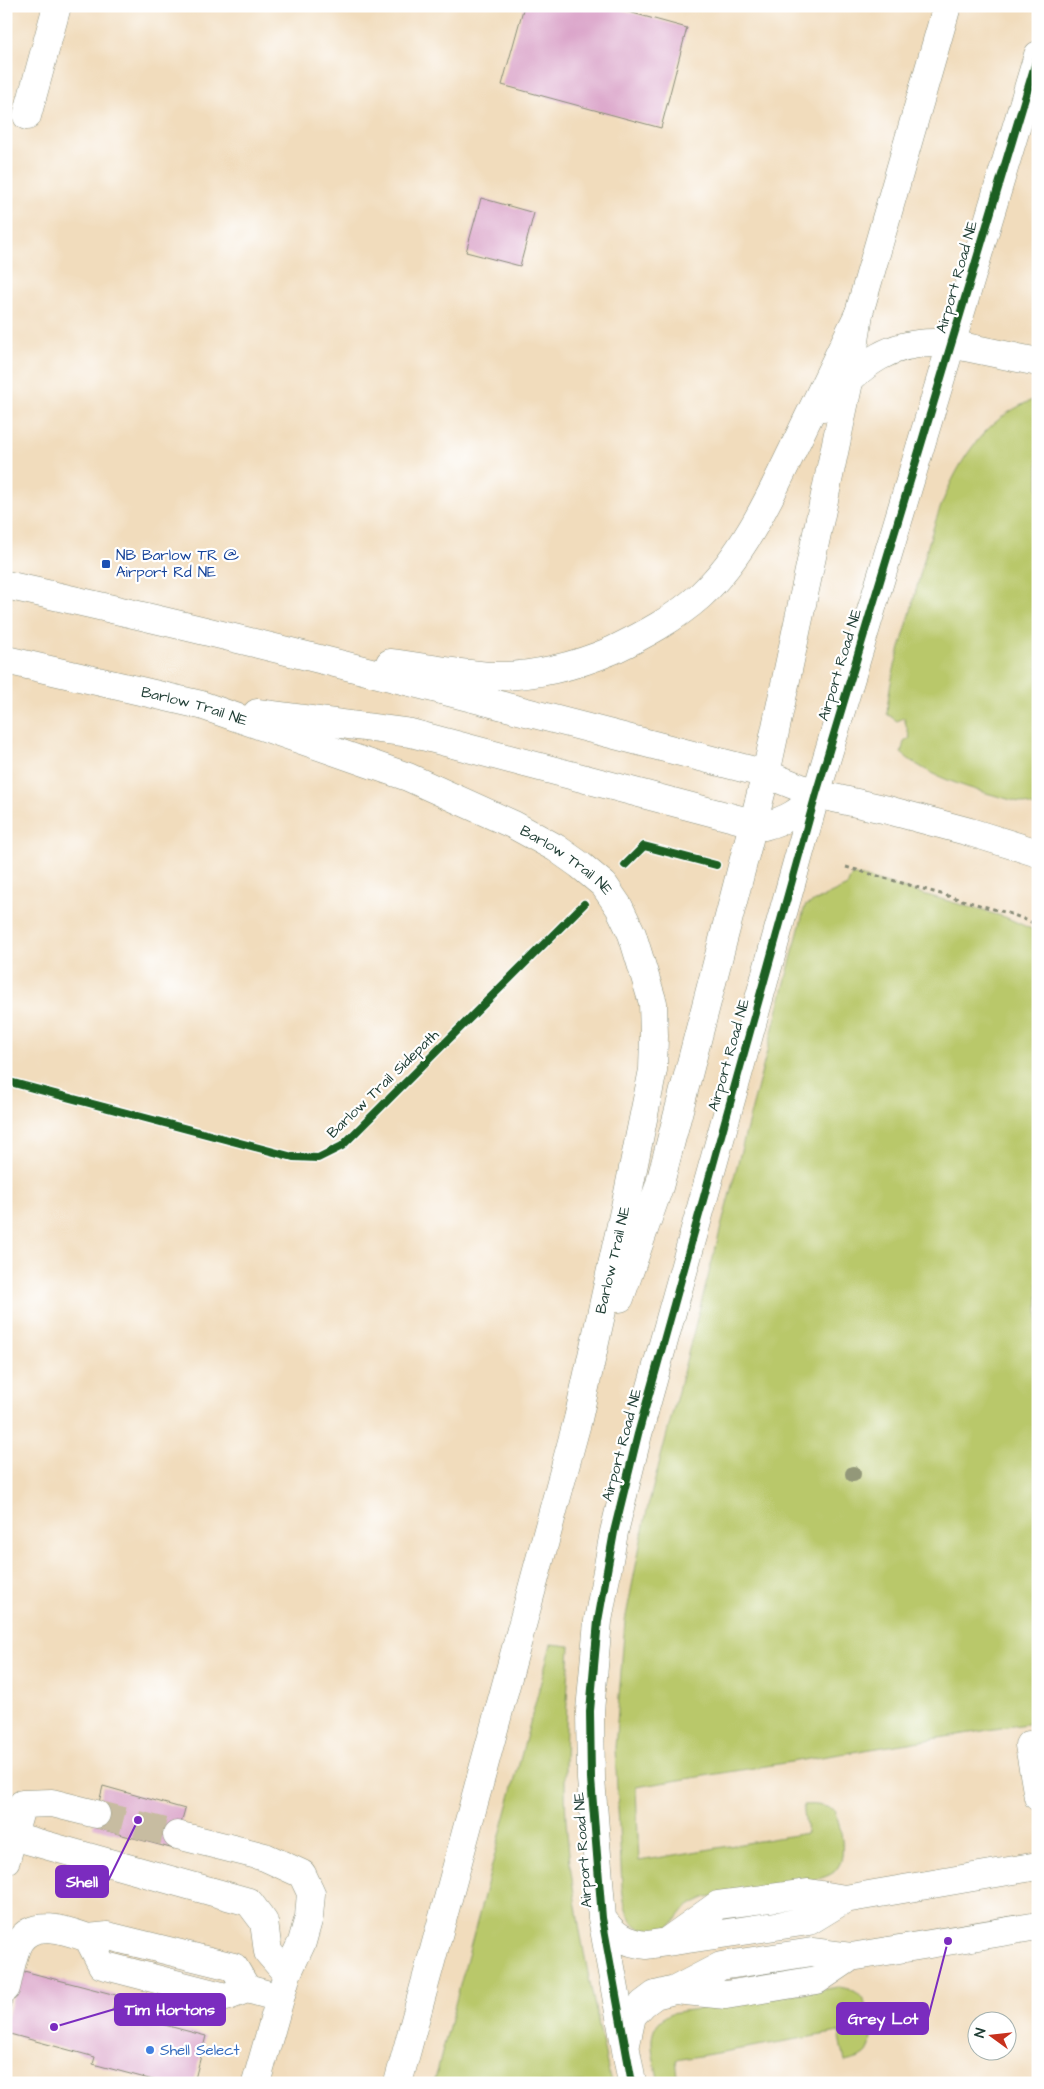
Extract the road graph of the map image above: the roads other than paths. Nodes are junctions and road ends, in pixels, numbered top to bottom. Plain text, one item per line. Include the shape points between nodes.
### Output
1 (57, 6) edge
2 (947, 6) edge
3 (1036, 57) edge
4 (28, 116) dead end
5 (859, 313) junction
6 (951, 344) junction
7 (1038, 362) edge
8 (850, 377) junction
9 (781, 475) junction
10 (6, 585) edge
11 (270, 647) junction
12 (6, 660) edge
13 (201, 706) junction
14 (766, 774) junction
15 (816, 794) junction
16 (754, 824) junction
17 (1038, 853) edge
18 (578, 1420) junction
19 (1029, 1744) dead end
20 (1038, 1797) edge
21 (96, 1814) tunnel mouth
22 (178, 1835) tunnel mouth
23 (10, 1848) edge
24 (1038, 1866) edge
25 (602, 1918) junction
26 (1038, 1926) edge
27 (283, 1986) junction
28 (6, 1988) edge
29 (625, 2048) junction
30 (256, 2083) edge
31 (398, 2083) edge
32 (632, 2083) edge

1 - 4 main road
2 - 5 main road
3 - 6 main road, Airport Road NE
5 - 8 main road
5 - 9 main road
6 - 7 main road
6 - 8 main road via 909,344 878,356
6 - 15 main road, Airport Road NE
8 - 9 main road via 822,409
8 - 14 main road
9 - 11 main road via 729,564 700,596 670,620 600,656 529,674 491,676
10 - 11 main road
11 - 14 main road
12 - 13 main road, Barlow Trail NE
13 - 16 main road via 412,733
13 - 18 main road, Barlow Trail NE via 408,778 514,826 580,865 604,885 619,908 632,934 653,1003 653,1070
14 - 15 main road
14 - 16 main road
15 - 16 main road via 804,808 785,820 764,826
15 - 17 main road via 888,810
15 - 25 main road, Airport Road NE via 638,1434 614,1532 598,1621 590,1711
16 - 18 main road via 659,1187
18 - 31 main road
19 - 20 main road
21 - 23 main road via 52,1803 22,1804
22 - 27 main road via 265,1857 302,1874 311,1893 309,1916
23 - 27 main road via 249,1902 264,1922 268,1952
24 - 25 main road via 845,1899 809,1921 647,1945 620,1939
25 - 29 main road, Airport Road NE
26 - 29 main road via 851,1957 817,1980 726,1995 675,1990 655,1995 632,2016
27 - 28 main road via 247,1989 226,1997 102,1965 88,1938 51,1928 33,1930 18,1943
27 - 30 main road
29 - 32 main road, Airport Road NE

